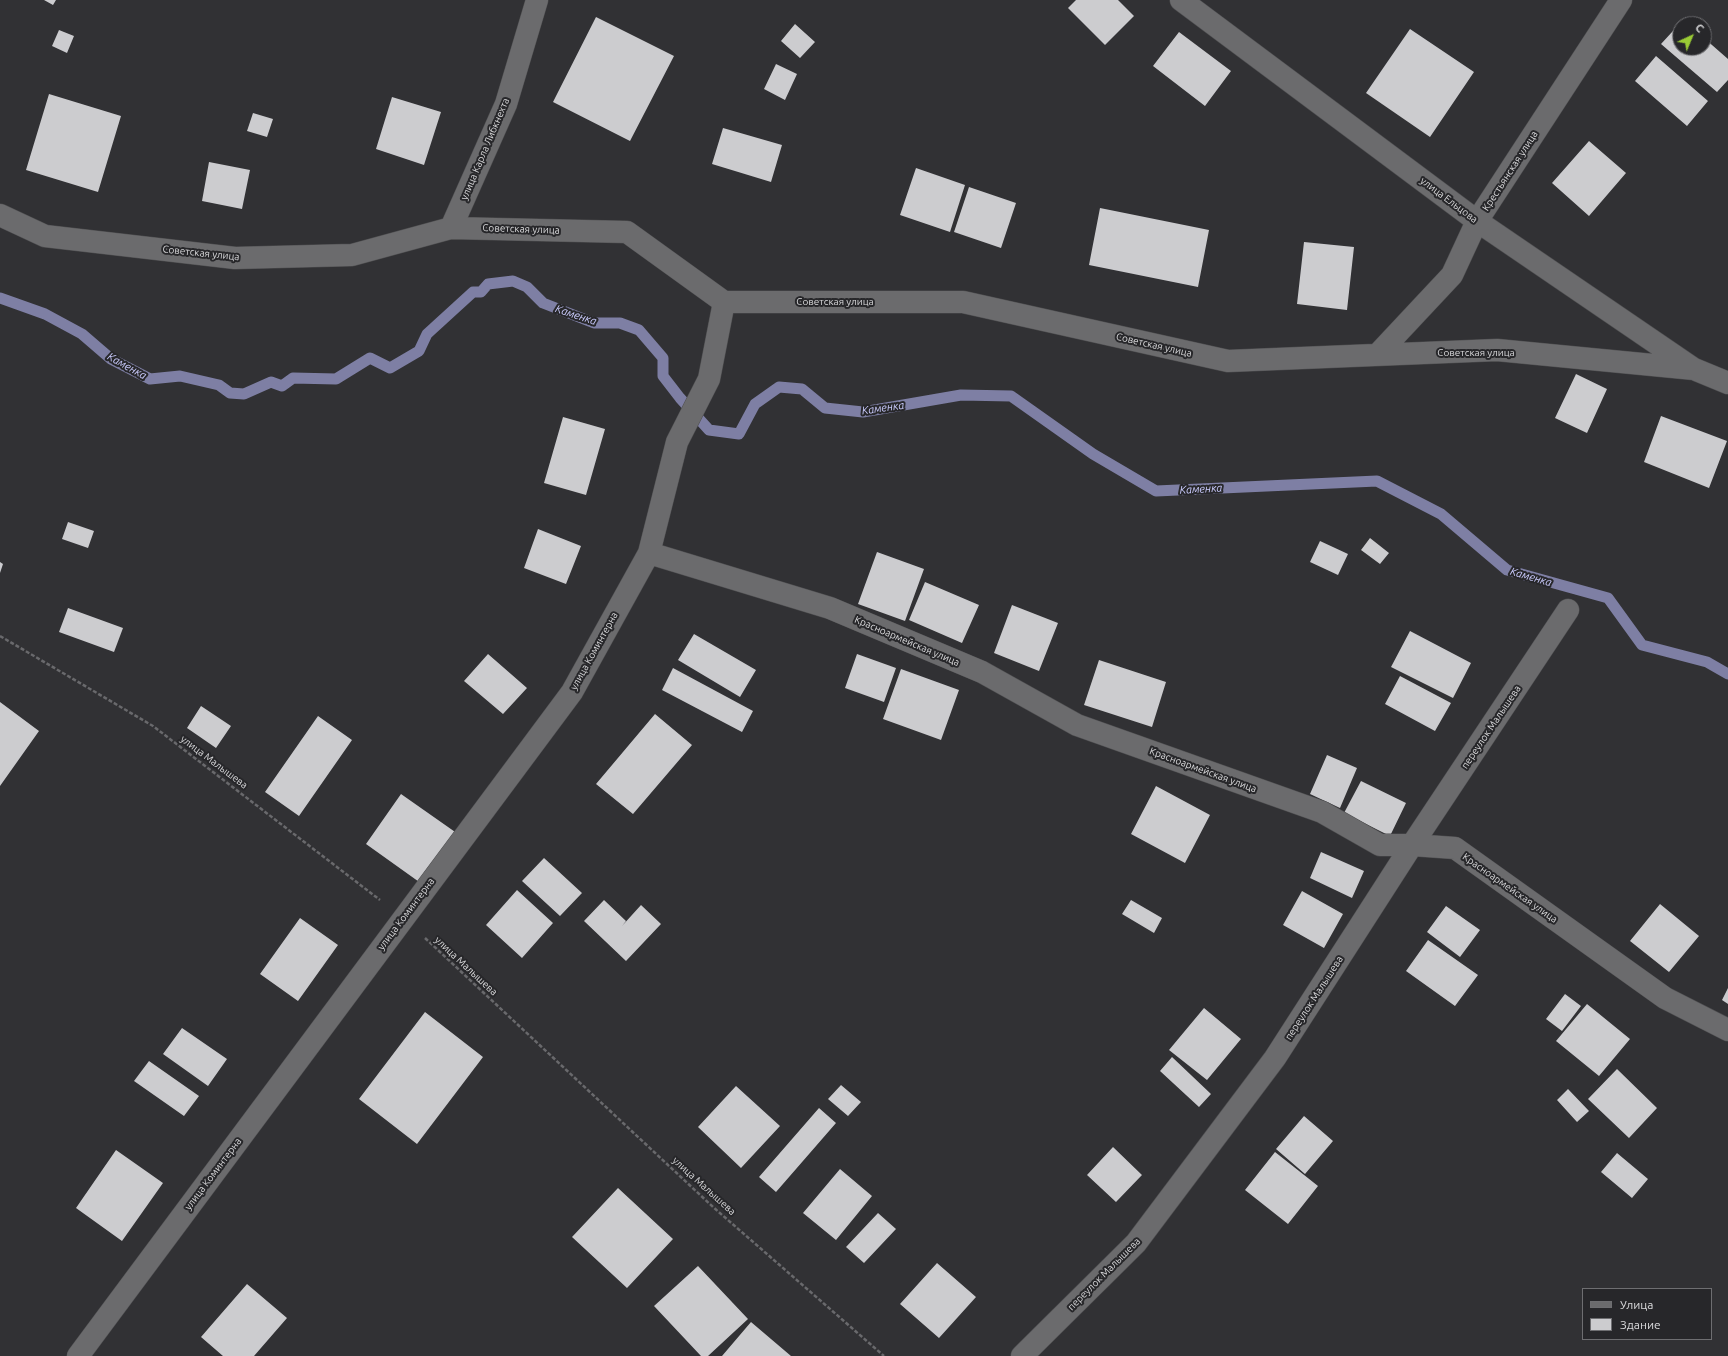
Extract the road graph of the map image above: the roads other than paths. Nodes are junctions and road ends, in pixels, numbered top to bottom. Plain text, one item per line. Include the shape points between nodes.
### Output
1 (537, 0) edge
2 (1180, 0) edge
3 (1621, 0) edge
4 (0, 215) edge
5 (1477, 221) junction
6 (451, 228) junction
7 (724, 302) junction
8 (1378, 354) junction
9 (1694, 368) junction
10 (1728, 383) edge
11 (649, 553) junction
12 (1568, 610) dead end
13 (1412, 845) junction
14 (1728, 1030) edge
15 (78, 1356) edge
16 (1022, 1356) edge

1 - 6 street, улица Карла Либкнехта via 506,104
2 - 5 street, улица Ельцова
3 - 5 street, Крестьянская улица
4 - 6 street, Советская улица via 44,236 235,258 352,255
5 - 8 street, Крестьянская улица via 1452,275
5 - 9 street, улица Ельцова
6 - 7 street, Советская улица via 627,232
7 - 8 street, Советская улица via 964,302 1228,361
7 - 11 street, улица Коминтерна via 709,380 677,442
8 - 9 street, Советская улица via 1497,350
9 - 10 street, улица Ельцова
11 - 13 street, Красноармейская улица via 830,608 982,672 1077,725 1322,812 1380,845
11 - 15 street, улица Коминтерна via 572,692
12 - 13 street, переулок Малышева
13 - 14 street, Красноармейская улица via 1455,848 1665,998
13 - 16 street, переулок Малышева via 1275,1058 1136,1243

